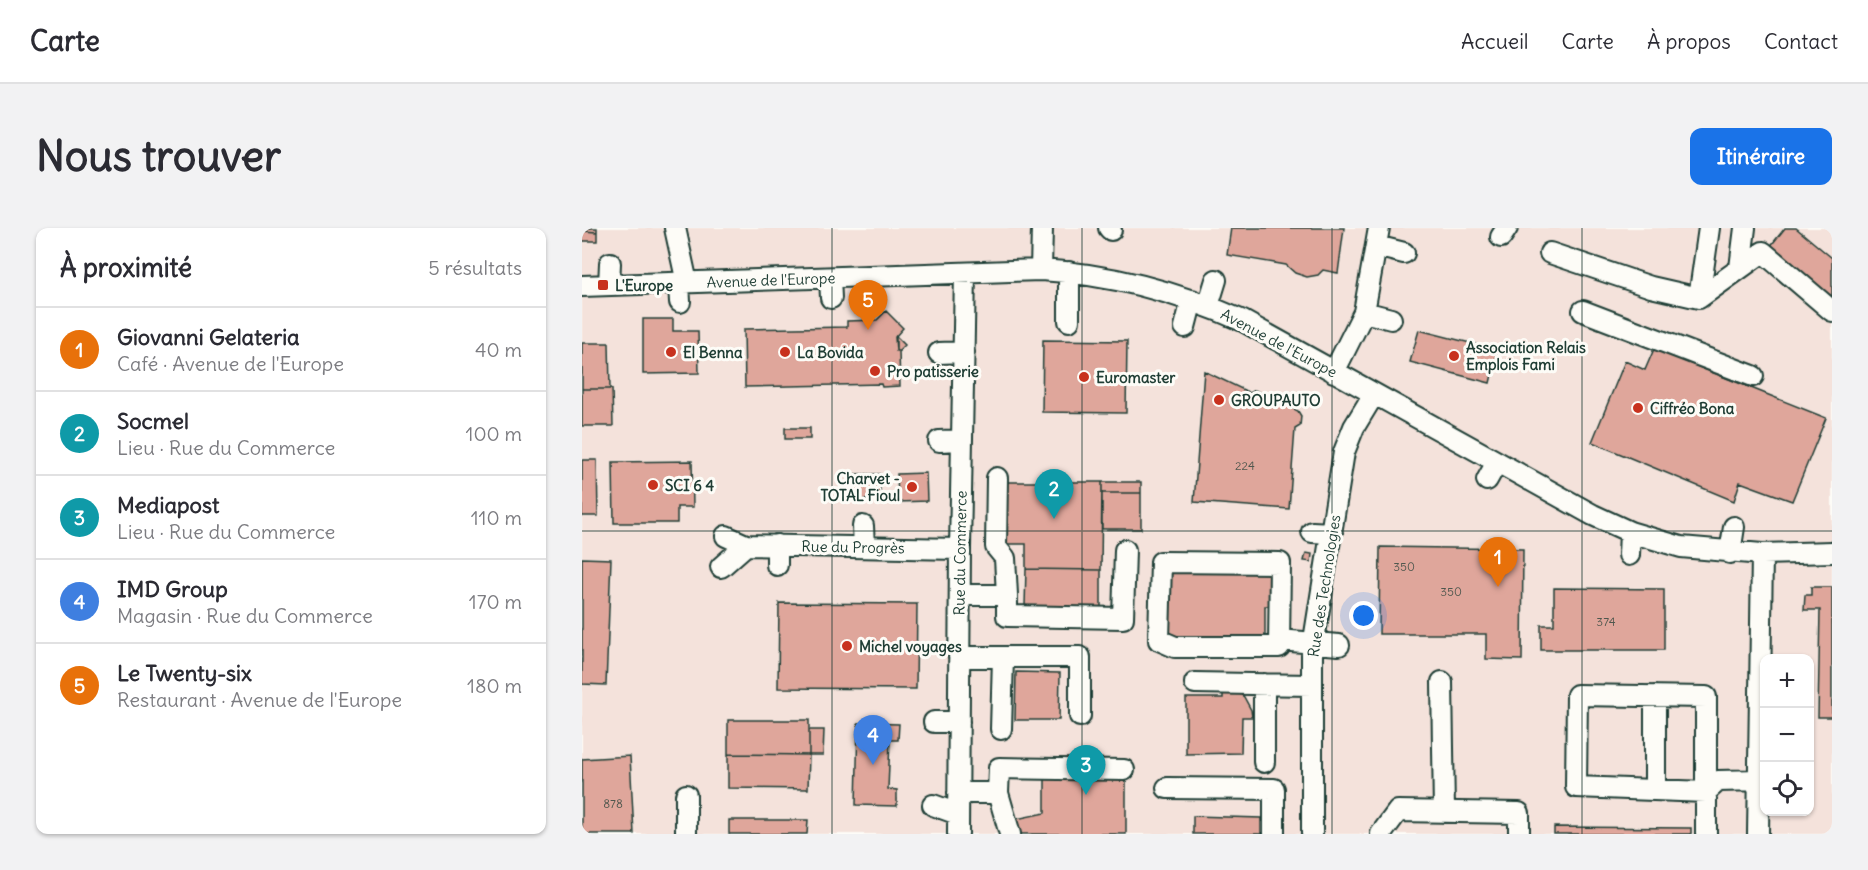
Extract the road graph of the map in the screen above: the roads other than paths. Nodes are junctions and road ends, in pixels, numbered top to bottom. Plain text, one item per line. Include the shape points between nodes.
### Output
1 (675, 228) edge
2 (1042, 228) edge
3 (1709, 228) edge
4 (1745, 228) edge
5 (1378, 237) edge
6 (1404, 253) dead end
7 (1550, 253) dead end
8 (610, 262) dead end
9 (1740, 268) junction
10 (1041, 270) junction
11 (1069, 272) junction
12 (965, 273) junction
13 (830, 278) junction
14 (1216, 280) dead end
15 (609, 285) junction
16 (582, 286) edge
17 (682, 289) junction
18 (831, 298) dead end
19 (1699, 298) junction
20 (1200, 303) junction
21 (1584, 311) dead end
22 (1832, 311) edge
23 (1364, 312) junction
24 (1391, 319) dead end
25 (1069, 321) dead end
26 (1185, 327) dead end
27 (964, 352) junction
28 (939, 353) dead end
29 (1334, 372) junction
30 (1753, 376) dead end
31 (1374, 394) junction
32 (962, 440) junction
33 (939, 441) dead end
34 (1497, 462) junction
35 (997, 478) dead end
36 (1487, 480) dead end
37 (863, 526) dead end
38 (1734, 527) dead end
39 (1630, 532) junction
40 (726, 536) dead end
41 (746, 545) junction
42 (777, 545) junction
43 (864, 547) junction
44 (960, 549) junction
45 (1125, 550) dead end
46 (1832, 552) edge
47 (1730, 553) junction
48 (1762, 554) junction
49 (1629, 555) dead end
50 (777, 565) dead end
51 (722, 567) dead end
52 (960, 595) junction
53 (1007, 595) junction
54 (1279, 640) junction
55 (1314, 644) junction
56 (1339, 645) dead end
57 (959, 657) junction
58 (1003, 657) junction
59 (1442, 682) dead end
60 (1194, 683) dead end
61 (1264, 684) junction
62 (1312, 685) junction
63 (1655, 696) junction
64 (1080, 716) dead end
65 (934, 722) dead end
66 (959, 722) junction
67 (1001, 729) dead end
68 (1264, 762) dead end
69 (1761, 762) edge
70 (1124, 770) dead end
71 (1760, 773) edge
72 (1167, 788) dead end
73 (1655, 790) junction
74 (1706, 792) junction
75 (958, 793) junction
76 (998, 793) junction
77 (1760, 793) edge
78 (686, 795) dead end
79 (933, 805) dead end
80 (1444, 812) junction
81 (958, 814) junction
82 (1312, 828) edge
83 (686, 834) edge
84 (958, 834) edge
85 (1010, 834) edge
86 (1274, 834) edge
87 (1381, 834) edge
88 (1519, 834) edge
89 (1706, 834) edge
90 (1758, 834) edge

1 - 17 street
2 - 10 street
3 - 19 street
4 - 9 street
5 - 6 street
5 - 23 street
7 - 19 street via 1651,287
8 - 15 street
9 - 19 street
9 - 22 street via 1763,252
10 - 11 street, Avenue de l'Europe
10 - 12 street, Avenue de l'Europe
11 - 20 street, Avenue de l'Europe
11 - 25 street
12 - 13 street, Avenue de l'Europe
12 - 27 street, Rue du Commerce
13 - 17 street, Avenue de l'Europe
13 - 18 street
14 - 20 street
15 - 16 street, Avenue de l'Europe
15 - 17 street, Avenue de l'Europe
20 - 26 street
20 - 29 street, Avenue de l'Europe via 1269,334
21 - 30 street
23 - 24 street
23 - 29 street
27 - 28 street
27 - 32 street, Rue du Commerce
29 - 31 street, Avenue de l'Europe
31 - 34 street, Avenue de l'Europe
31 - 55 street, Rue des Technologies via 1344,452 1322,533
32 - 33 street
32 - 44 street, Rue du Commerce
34 - 36 street
34 - 39 street, Avenue de l'Europe
35 - 53 street via 996,548 1005,558
37 - 43 street
38 - 47 street
39 - 47 street, Avenue de l'Europe via 1681,548
39 - 49 street
40 - 41 street
41 - 42 street, Rue du Progrès
41 - 51 street
42 - 43 street, Rue du Progrès
42 - 50 street
43 - 44 street, Rue du Progrès
44 - 52 street, Rue du Commerce
45 - 53 street via 1123,618 1007,616
46 - 48 street, Avenue de l'Europe
47 - 48 street, Avenue de l'Europe
48 - 69 street
52 - 53 street
52 - 57 street, Rue du Commerce
54 - 54 street via 1279,647 1175,647 1159,640 1161,562 1280,563
54 - 55 street
55 - 56 street
55 - 62 street, Rue des Technologies
57 - 58 street
57 - 66 street, Rue du Commerce
58 - 64 street via 1080,657
58 - 67 street
59 - 80 street
60 - 61 street
61 - 62 street
61 - 68 street
62 - 82 street, Rue des Technologies
63 - 73 street
63 - 73 street via 1577,695 1576,787
63 - 74 street via 1706,697
65 - 66 street
66 - 75 street, Rue du Commerce
70 - 76 street via 999,768
71 - 74 street via 1718,781
72 - 86 street via 1274,789
73 - 74 street
74 - 89 street
75 - 76 street
75 - 81 street, Rue du Commerce
76 - 85 street
77 - 90 street
78 - 83 street
79 - 81 street
80 - 87 street via 1398,811
80 - 88 street via 1519,813
81 - 84 street, Rue du Commerce

